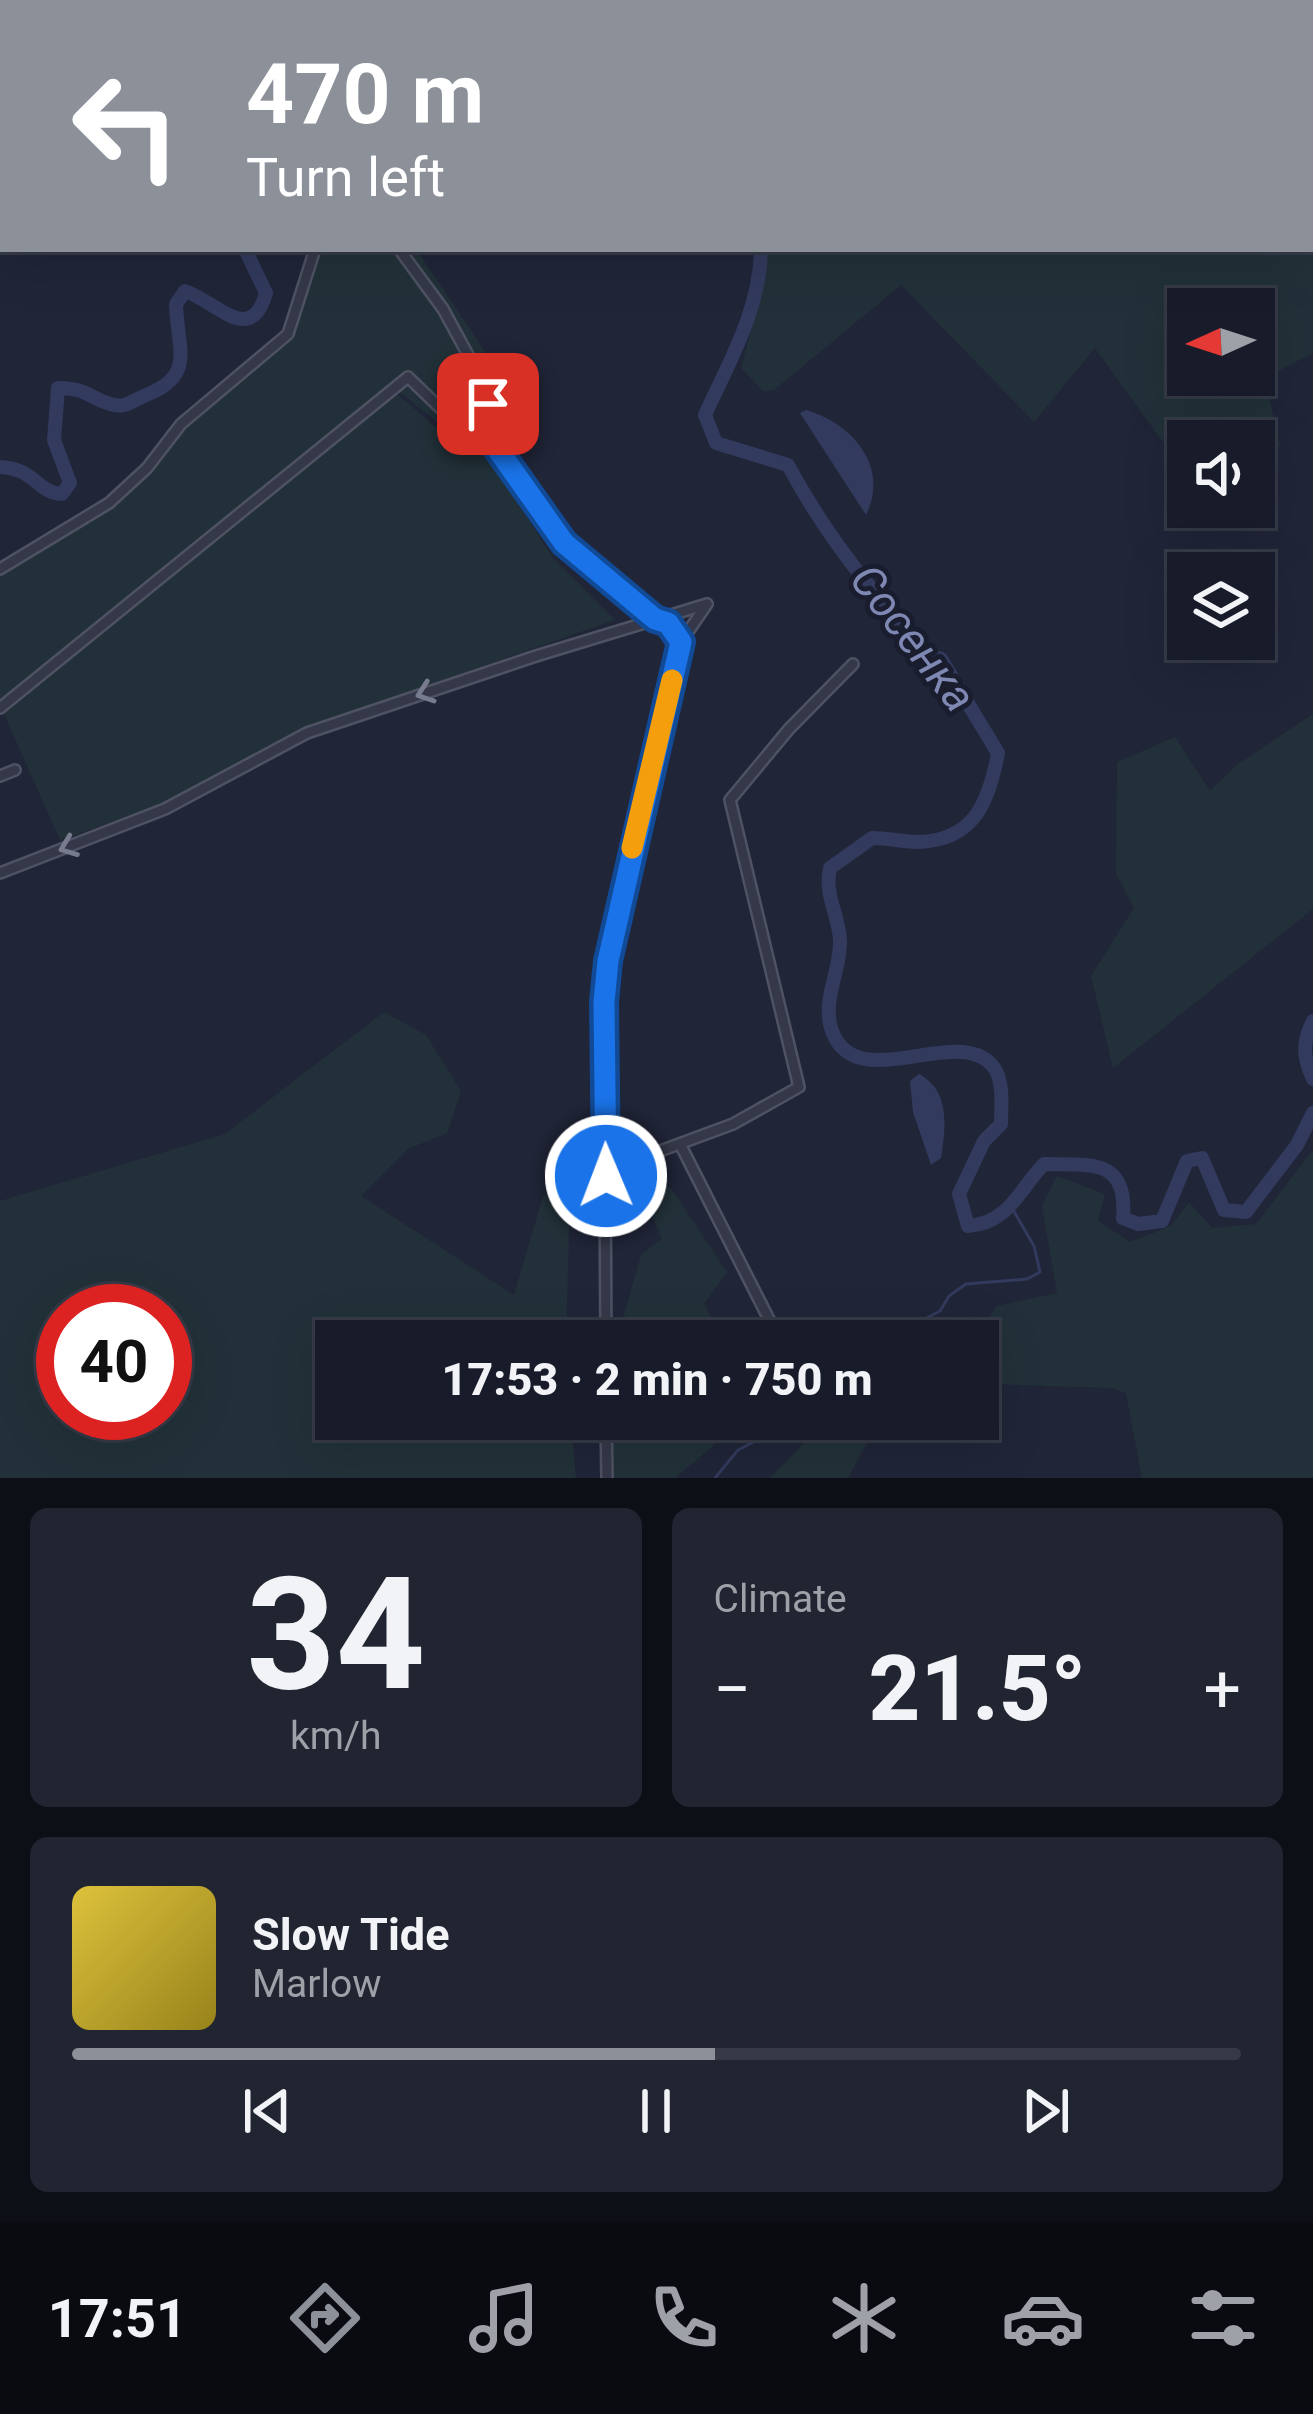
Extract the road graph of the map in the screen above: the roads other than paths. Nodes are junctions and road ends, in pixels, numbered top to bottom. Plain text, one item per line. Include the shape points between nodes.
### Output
1 (314, 252) edge
2 (401, 252) edge
3 (486, 433) junction
4 (0, 569) edge
5 (655, 619) junction
6 (681, 642) junction
7 (853, 664) dead end
8 (0, 708) edge
9 (15, 770) dead end
10 (0, 776) edge
11 (0, 874) edge
12 (680, 1144) junction
13 (606, 1171) junction
14 (606, 1320) edge
15 (769, 1320) edge
16 (606, 1440) edge
17 (607, 1478) edge

1 - 4 street via 288,334 182,424 110,503
2 - 3 street via 486,388
3 - 5 street via 564,543
3 - 8 street via 470,437 408,377
5 - 6 street
5 - 6 street via 706,604
5 -> 11 street via 307,734 165,809
6 - 13 street via 608,961
7 - 12 street via 730,800 799,1087
9 - 10 street
12 - 13 street
12 - 15 street
13 - 14 street
16 - 17 street

